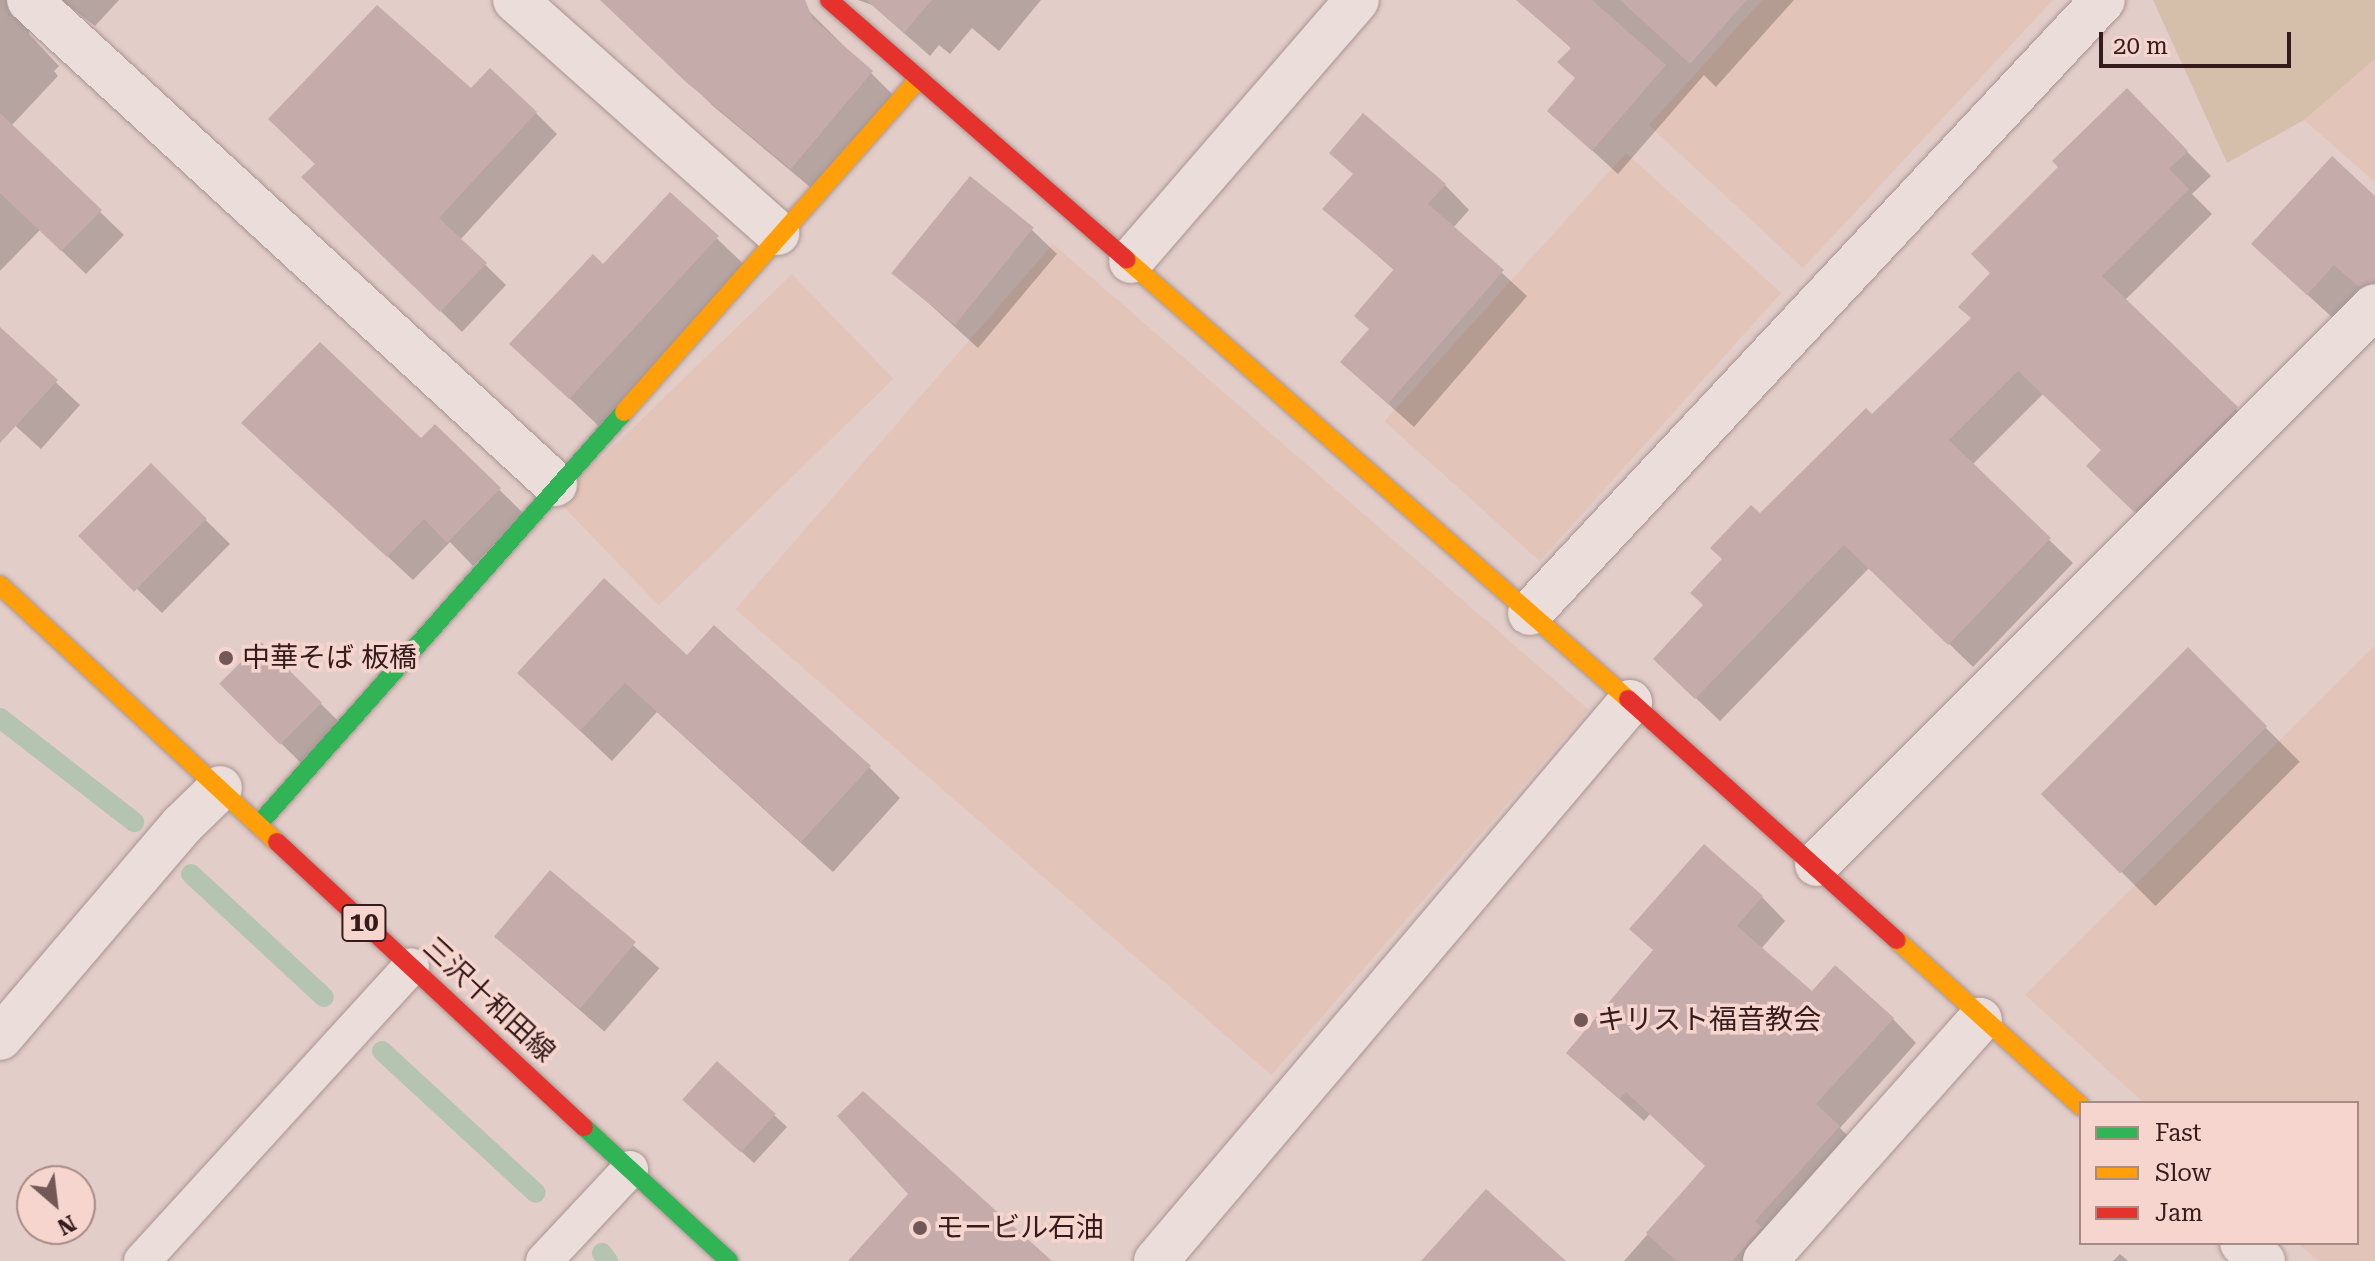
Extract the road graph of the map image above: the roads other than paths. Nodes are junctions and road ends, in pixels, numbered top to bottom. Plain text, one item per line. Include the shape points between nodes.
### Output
1 (29, 0) edge
2 (515, 0) edge
3 (829, 0) edge
4 (1357, 0) edge
5 (2103, 0) edge
6 (919, 78) junction
7 (777, 233) junction
8 (1131, 261) junction
9 (2375, 306) edge
10 (555, 484) junction
11 (0, 585) edge
12 (1530, 613) junction
13 (1630, 702) junction
14 (220, 788) junction
15 (258, 825) junction
16 (1817, 864) junction
17 (411, 966) junction
18 (1980, 1020) junction
19 (0, 1038) edge
20 (2079, 1104) edge
21 (630, 1169) junction
22 (2244, 1245) edge
23 (142, 1261) edge
24 (544, 1261) edge
25 (729, 1261) edge
26 (1156, 1261) edge
27 (1765, 1261) edge
28 (2263, 1261) edge

1 - 10 street
2 - 7 street
3 - 6 street
4 - 8 street
5 - 12 street
6 - 7 street
6 - 8 street
7 - 10 street
8 - 12 street
9 - 16 street
10 - 15 street
11 - 14 street, 三沢十和田線 / 10
12 - 13 street
13 - 16 street
13 - 26 street
14 - 15 street, 三沢十和田線 / 10
14 - 19 street
15 - 17 street, 三沢十和田線 / 10
16 - 18 street
17 - 21 street, 三沢十和田線 / 10
17 - 23 lane
18 - 20 street
18 - 27 street
21 - 24 lane
21 - 25 street, 三沢十和田線 / 10
22 - 28 street

